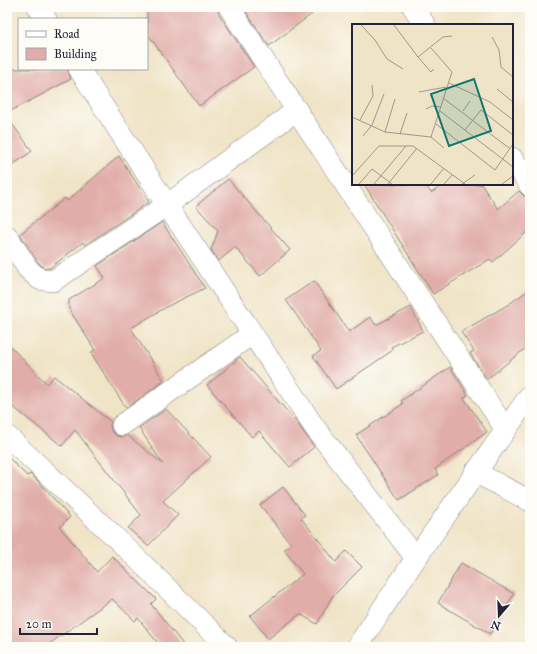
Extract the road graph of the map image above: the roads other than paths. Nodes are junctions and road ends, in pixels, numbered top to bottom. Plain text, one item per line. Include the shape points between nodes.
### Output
1 (38, 7) edge
2 (229, 7) edge
3 (413, 7) edge
4 (45, 18) edge
5 (424, 24) edge
6 (79, 70) edge
7 (297, 110) junction
8 (513, 160) edge
9 (530, 186) edge
10 (166, 205) junction
11 (7, 236) edge
12 (252, 334) junction
13 (530, 395) edge
14 (122, 425) dead end
15 (506, 430) junction
16 (7, 436) edge
17 (475, 472) junction
18 (530, 501) edge
19 (416, 558) junction
20 (227, 647) edge
21 (357, 647) edge

1 - 4 street
2 - 7 street
3 - 5 street
6 - 10 street
7 - 10 street
7 - 15 street
8 - 9 street
10 - 11 street via 53,281 39,279 28,269
10 - 12 street
12 - 14 street
12 - 19 street via 315,428
13 - 15 street
15 - 17 street
16 - 20 street
17 - 18 street
17 - 19 street
19 - 21 street

